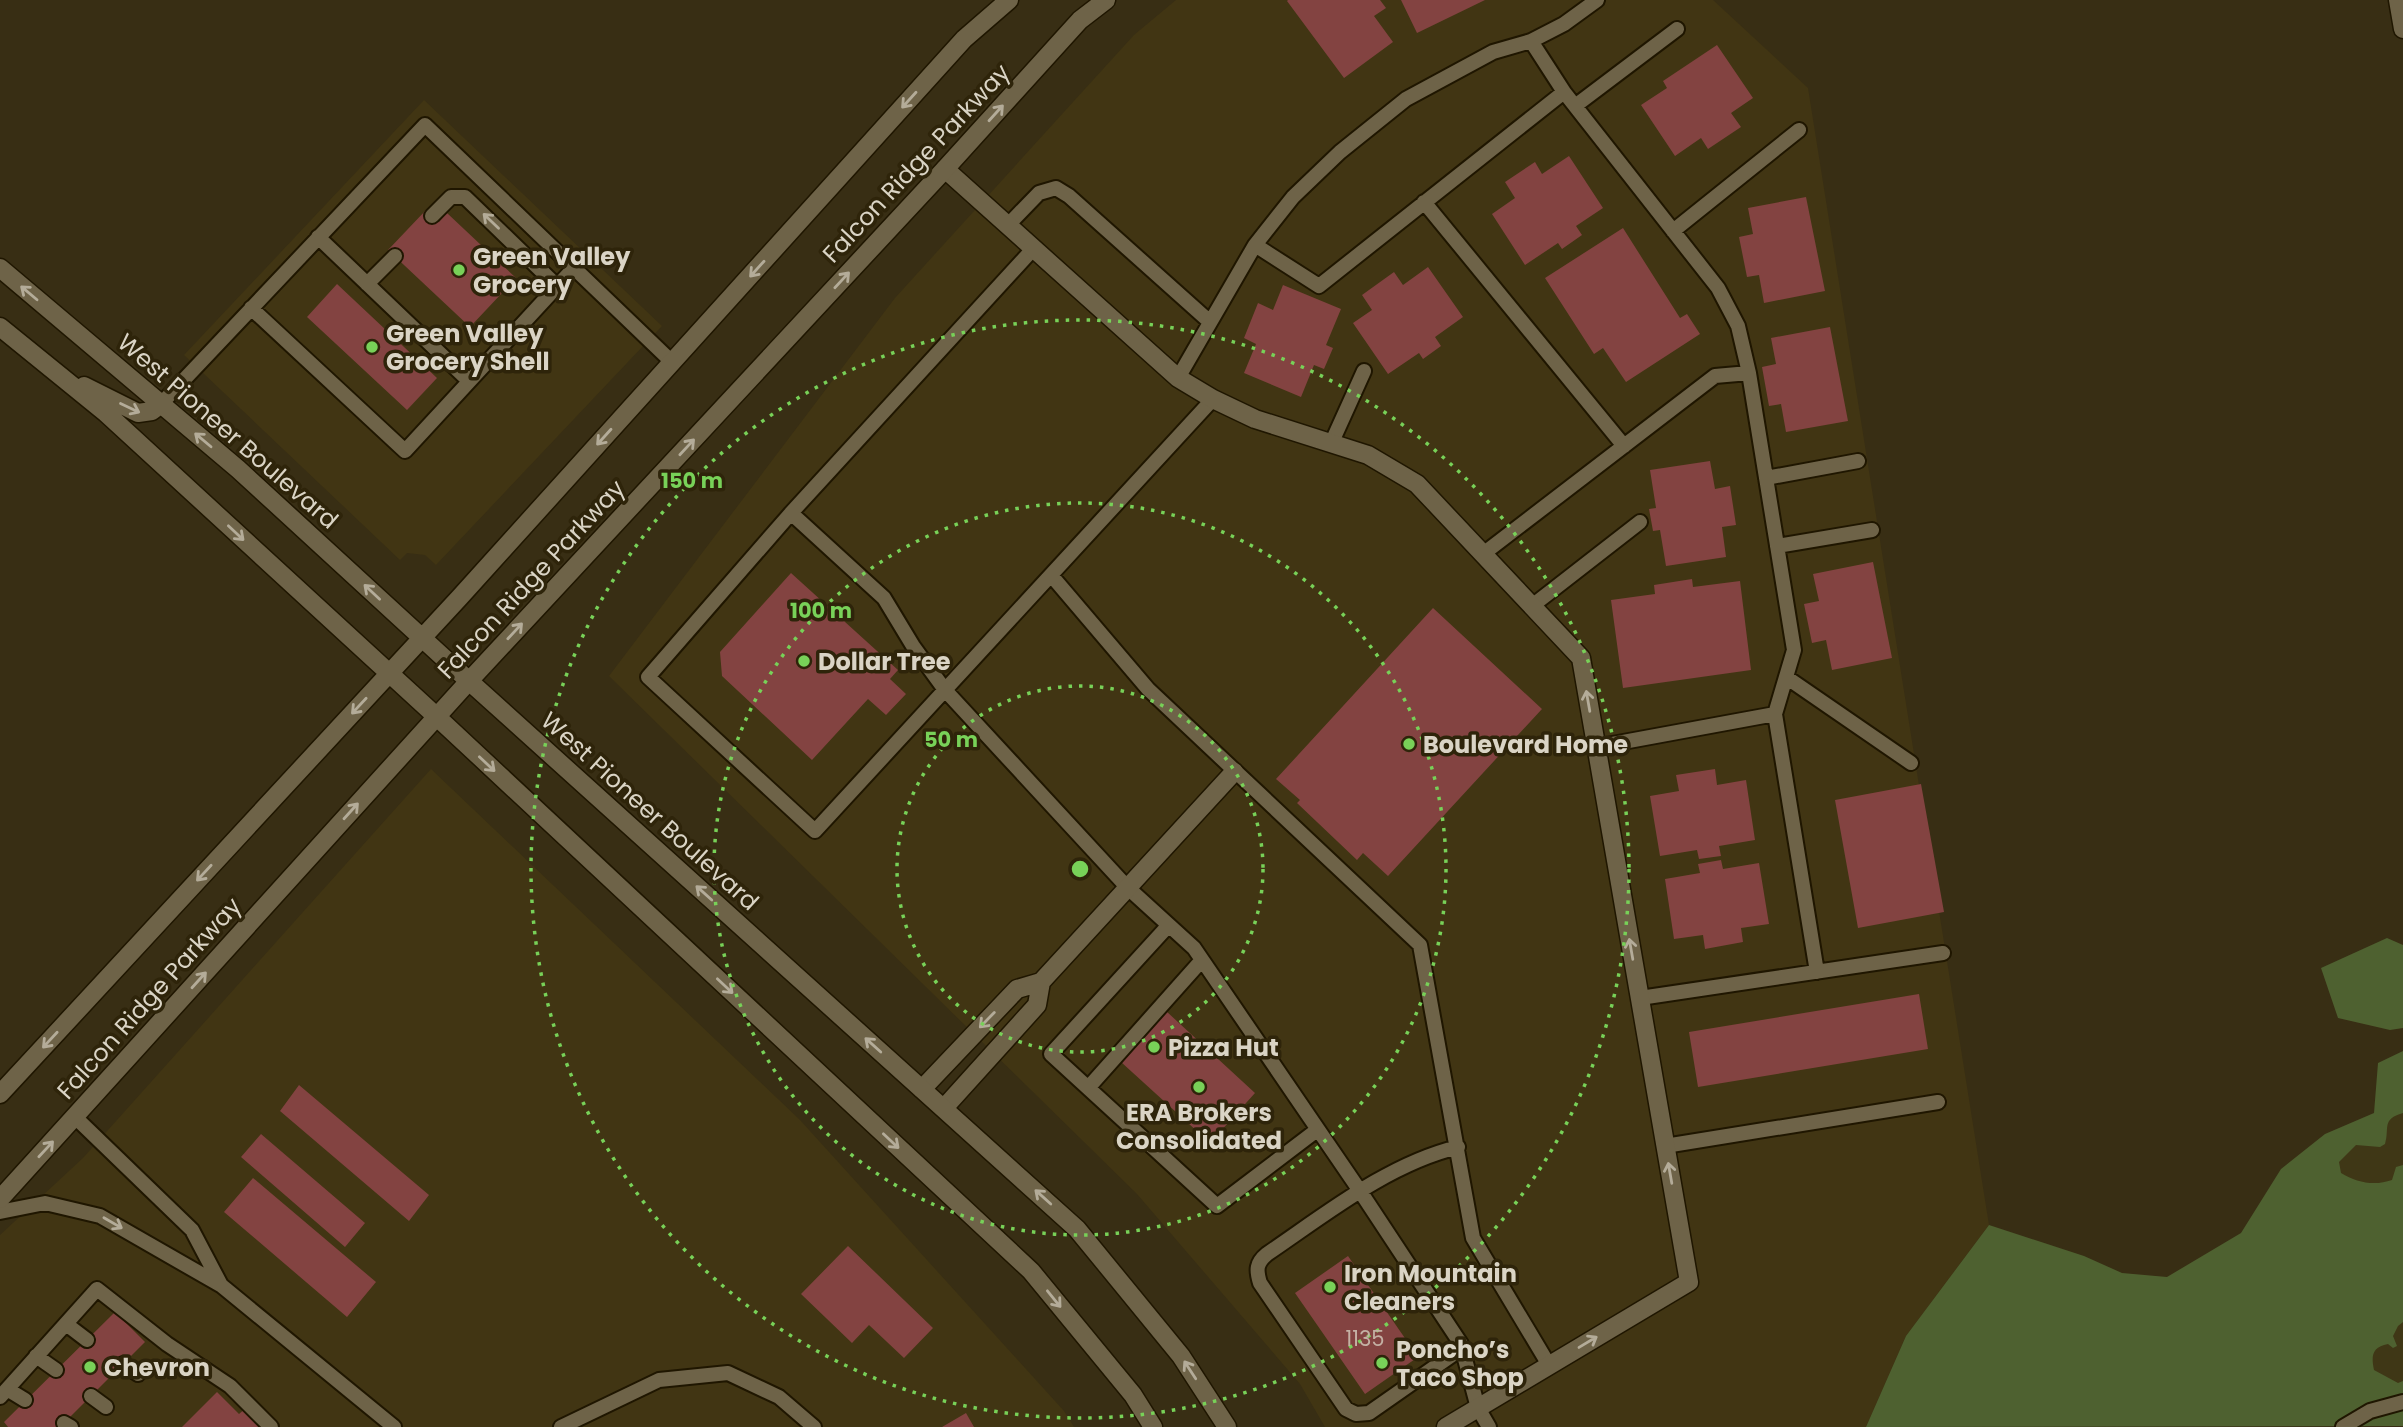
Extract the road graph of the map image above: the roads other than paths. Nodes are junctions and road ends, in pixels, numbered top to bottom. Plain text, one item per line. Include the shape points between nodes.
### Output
1 (1009, 0) edge
2 (1106, 0) edge
3 (1597, 0) edge
4 (2398, 0) edge
5 (1677, 29) dead end
6 (2403, 29) edge
7 (1531, 41) junction
8 (1564, 92) junction
9 (1576, 106) junction
10 (1799, 130) dead end
11 (945, 169) junction
12 (1424, 202) junction
13 (432, 216) dead end
14 (1008, 225) junction
15 (1673, 231) junction
16 (318, 237) junction
17 (1255, 245) junction
18 (1034, 248) junction
19 (395, 256) dead end
20 (0, 268) edge
21 (574, 268) junction
22 (368, 284) junction
23 (557, 286) junction
24 (251, 308) junction
25 (1210, 322) junction
26 (0, 327) edge
27 (673, 362) junction
28 (1364, 370) dead end
29 (55, 372) junction
30 (1749, 373) junction
31 (1178, 378) junction
32 (469, 381) junction
33 (1213, 400) junction
34 (161, 404) junction
35 (1331, 443) junction
36 (1624, 446) junction
37 (1858, 461) dead end
38 (1766, 478) junction
39 (791, 513) junction
40 (1640, 522) dead end
41 (1872, 530) dead end
42 (1777, 546) junction
43 (1483, 554) junction
44 (1051, 575) junction
45 (1532, 606) junction
46 (422, 638) junction
47 (389, 674) junction
48 (1786, 677) junction
49 (469, 681) junction
50 (945, 690) junction
51 (1775, 714) junction
52 (437, 717) junction
53 (1596, 747) junction
54 (1911, 763) dead end
55 (1234, 772) junction
56 (1127, 887) junction
57 (1168, 926) junction
58 (1943, 953) dead end
59 (1202, 960) junction
60 (1817, 972) junction
61 (1041, 982) junction
62 (1640, 999) junction
63 (1088, 1088) junction
64 (922, 1089) junction
65 (0, 1094) edge
66 (1938, 1102) dead end
67 (944, 1108) junction
68 (75, 1117) junction
69 (1317, 1130) junction
70 (1665, 1146) junction
71 (1458, 1147) junction
72 (1360, 1191) junction
73 (0, 1199) edge
74 (0, 1212) edge
75 (222, 1286) junction
76 (66, 1324) junction
77 (87, 1339) dead end
78 (1462, 1348) junction
79 (36, 1356) junction
80 (123, 1364) dead end
81 (1549, 1365) junction
82 (56, 1370) dead end
83 (138, 1374) dead end
84 (3, 1393) edge
85 (91, 1395) dead end
86 (25, 1401) dead end
87 (2403, 1402) edge
88 (106, 1407) dead end
89 (1478, 1408) junction
90 (271, 1427) edge
91 (394, 1427) edge
92 (561, 1427) edge
93 (814, 1427) edge
94 (1153, 1427) edge
95 (1227, 1427) edge
96 (1446, 1427) edge
97 (1489, 1427) edge
98 (2343, 1427) edge

1 -> 27 main road, Falcon Ridge Parkway via 964,39
11 -> 2 main road, Falcon Ridge Parkway via 1080,20
3 - 7 lane
4 - 6 main road
5 - 9 lane
7 - 8 lane
7 - 17 lane via 1493,52 1406,99 1293,197
8 - 9 lane
8 - 12 lane
9 - 15 lane
10 - 15 lane
11 - 14 main road
49 -> 11 main road, Falcon Ridge Parkway
12 - 17 lane via 1319,286
12 - 36 lane
23 -> 13 lane via 465,197 450,197
14 - 18 main road
14 - 25 lane via 1039,192 1056,188
15 - 30 lane via 1718,288 1738,326
16 - 21 lane via 425,125
16 - 22 lane
16 - 24 lane
17 - 25 lane
18 - 31 main road
18 - 39 lane
19 - 22 lane
34 -> 20 main road, West Pioneer Boulevard
21 - 23 lane
21 - 27 lane
22 - 32 lane
23 - 32 lane
24 - 32 lane via 405,451
24 - 34 lane
25 - 31 lane
26 - 29 main road
27 -> 46 main road, Falcon Ridge Parkway
28 - 35 lane
29 -> 34 main road via 138,413
29 -> 47 main road via 106,413
30 - 36 lane via 1715,376
30 - 38 lane
31 - 33 main road
33 - 35 main road
33 - 44 lane
46 -> 34 main road, West Pioneer Boulevard
35 - 43 main road via 1368,455 1417,484
36 - 43 lane
37 - 38 lane
38 - 42 lane
39 - 50 lane via 884,598
39 - 50 lane via 648,677 814,831
40 - 45 lane
41 - 42 lane
42 - 48 lane via 1794,650
43 - 45 main road
44 - 50 lane
44 - 55 lane via 1148,689
53 -> 45 main road via 1581,658
46 - 47 main road, Falcon Ridge Parkway
46 - 49 main road, West Pioneer Boulevard
47 - 52 main road
47 -> 65 main road, Falcon Ridge Parkway
48 - 51 lane
48 - 54 lane
49 - 52 main road, Falcon Ridge Parkway
64 -> 49 main road, West Pioneer Boulevard
50 - 56 lane
51 - 53 lane
51 - 60 lane
68 -> 52 main road, Falcon Ridge Parkway
52 -> 94 main road via 1031,1271 1133,1395
62 -> 53 main road
55 - 56 main road
55 - 71 lane via 1420,945
56 - 57 lane
56 - 61 main road
57 - 59 lane
57 - 63 lane via 1051,1054
58 - 60 lane
59 - 63 lane
59 - 69 lane
60 - 62 lane
61 -> 64 main road via 1017,989
61 - 67 main road via 1037,1005
62 - 70 main road
63 - 69 lane via 1217,1206
64 - 67 main road, West Pioneer Boulevard
66 - 70 lane
95 -> 67 main road, West Pioneer Boulevard via 1181,1356 1077,1228
73 -> 68 main road, Falcon Ridge Parkway
68 - 75 lane via 192,1230
69 - 72 lane
81 -> 70 main road via 1689,1282
71 - 72 lane
71 - 81 lane via 1473,1238
72 - 78 lane
72 - 78 lane via 1259,1260 1260,1283 1346,1409 1356,1414 1369,1413
74 -> 75 lane via 45,1203 100,1216
75 - 91 lane
76 - 77 lane
76 - 79 lane
76 - 90 lane via 97,1289 230,1386
78 - 89 lane
79 - 82 lane
79 - 84 lane
80 - 83 lane
81 - 89 main road
84 - 86 lane
85 - 88 lane
87 - 98 lane via 2370,1411
89 - 96 main road
89 - 97 lane
92 - 93 lane via 659,1380 728,1373 779,1397

